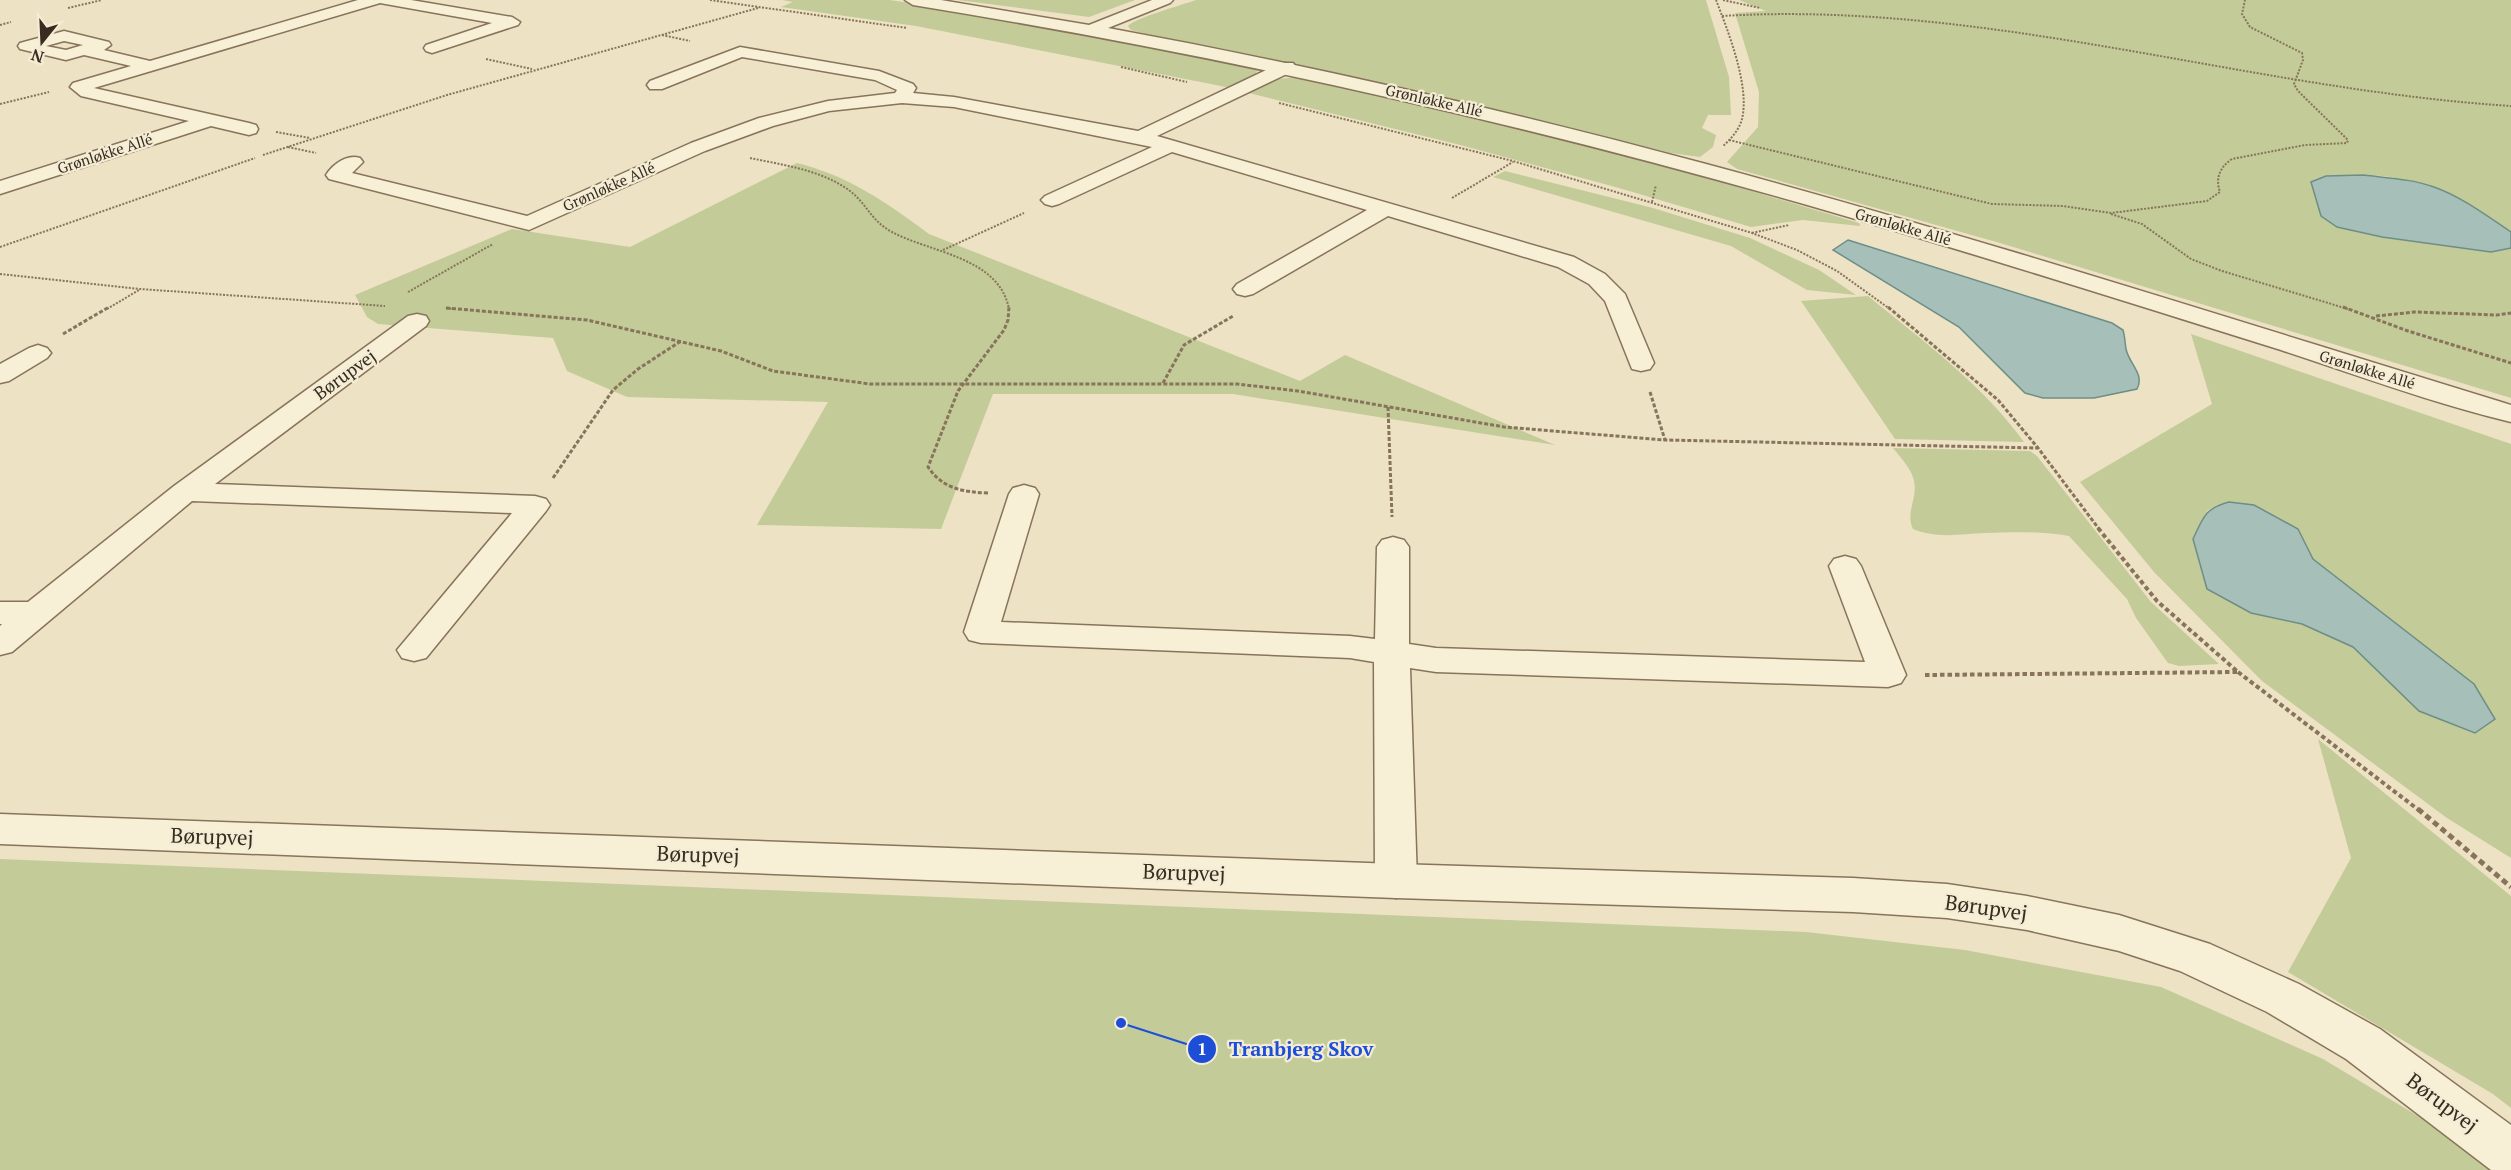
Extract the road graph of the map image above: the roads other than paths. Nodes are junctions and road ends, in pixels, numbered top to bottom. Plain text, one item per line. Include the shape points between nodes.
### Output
1 (374, 0) edge
2 (385, 0) edge
3 (913, 0) edge
4 (1165, 0) edge
5 (1092, 29) junction
6 (432, 48) dead end
7 (84, 50) dead end
8 (152, 66) junction
9 (1287, 67) junction
10 (656, 85) dead end
11 (902, 98) junction
12 (211, 120) junction
13 (249, 129) dead end
14 (1140, 137) junction
15 (1172, 145) junction
16 (353, 162) dead end
17 (0, 188) edge
18 (1052, 200) road end
19 (1385, 209) junction
20 (1245, 289) road end
21 (417, 312) road end
22 (38, 353) road end
23 (1641, 363) road end
24 (0, 375) edge
25 (2511, 414) edge
26 (185, 492) junction
27 (1024, 495) road end
28 (1393, 547) road end
29 (1845, 566) dead end
30 (0, 613) edge
31 (36, 613) junction
32 (0, 644) edge
33 (414, 650) dead end
34 (1392, 653) junction
35 (0, 829) edge
36 (1396, 881) junction
37 (2511, 1155) edge

1 - 8 street
2 - 6 street via 513,22
3 - 5 street, Grønløkke Allé
4 - 5 street
5 - 9 street, Grønløkke Allé
7 - 8 street
8 - 12 street, Grønløkke Allé via 79,87
9 - 14 street
9 - 25 street, Grønløkke Allé via 1430,99 1689,166 2047,269
10 - 11 street via 741,52 879,76 906,88
11 - 14 street, Grønløkke Allé via 977,106
11 - 16 street, Grønløkke Allé via 798,112 698,147 529,223 336,175
12 - 13 street, Grønløkke Allé
12 - 17 street, Grønløkke Allé
14 - 15 street, Grønløkke Allé
15 - 18 street
15 - 19 street, Grønløkke Allé
19 - 20 street
19 - 23 street, Grønløkke Allé via 1566,262 1597,279 1616,299
21 - 26 street, Børupvej
22 - 24 street
26 - 31 street, Børupvej
26 - 33 street via 535,505
27 - 34 street via 981,632 1350,647
28 - 34 street
29 - 34 street via 1888,675 1436,660
30 - 31 street
31 - 32 street, Børupvej
34 - 36 street
35 - 36 street, Børupvej
36 - 37 street, Børupvej via 1947,901 2119,933 2194,957 2293,1004 2363,1044

